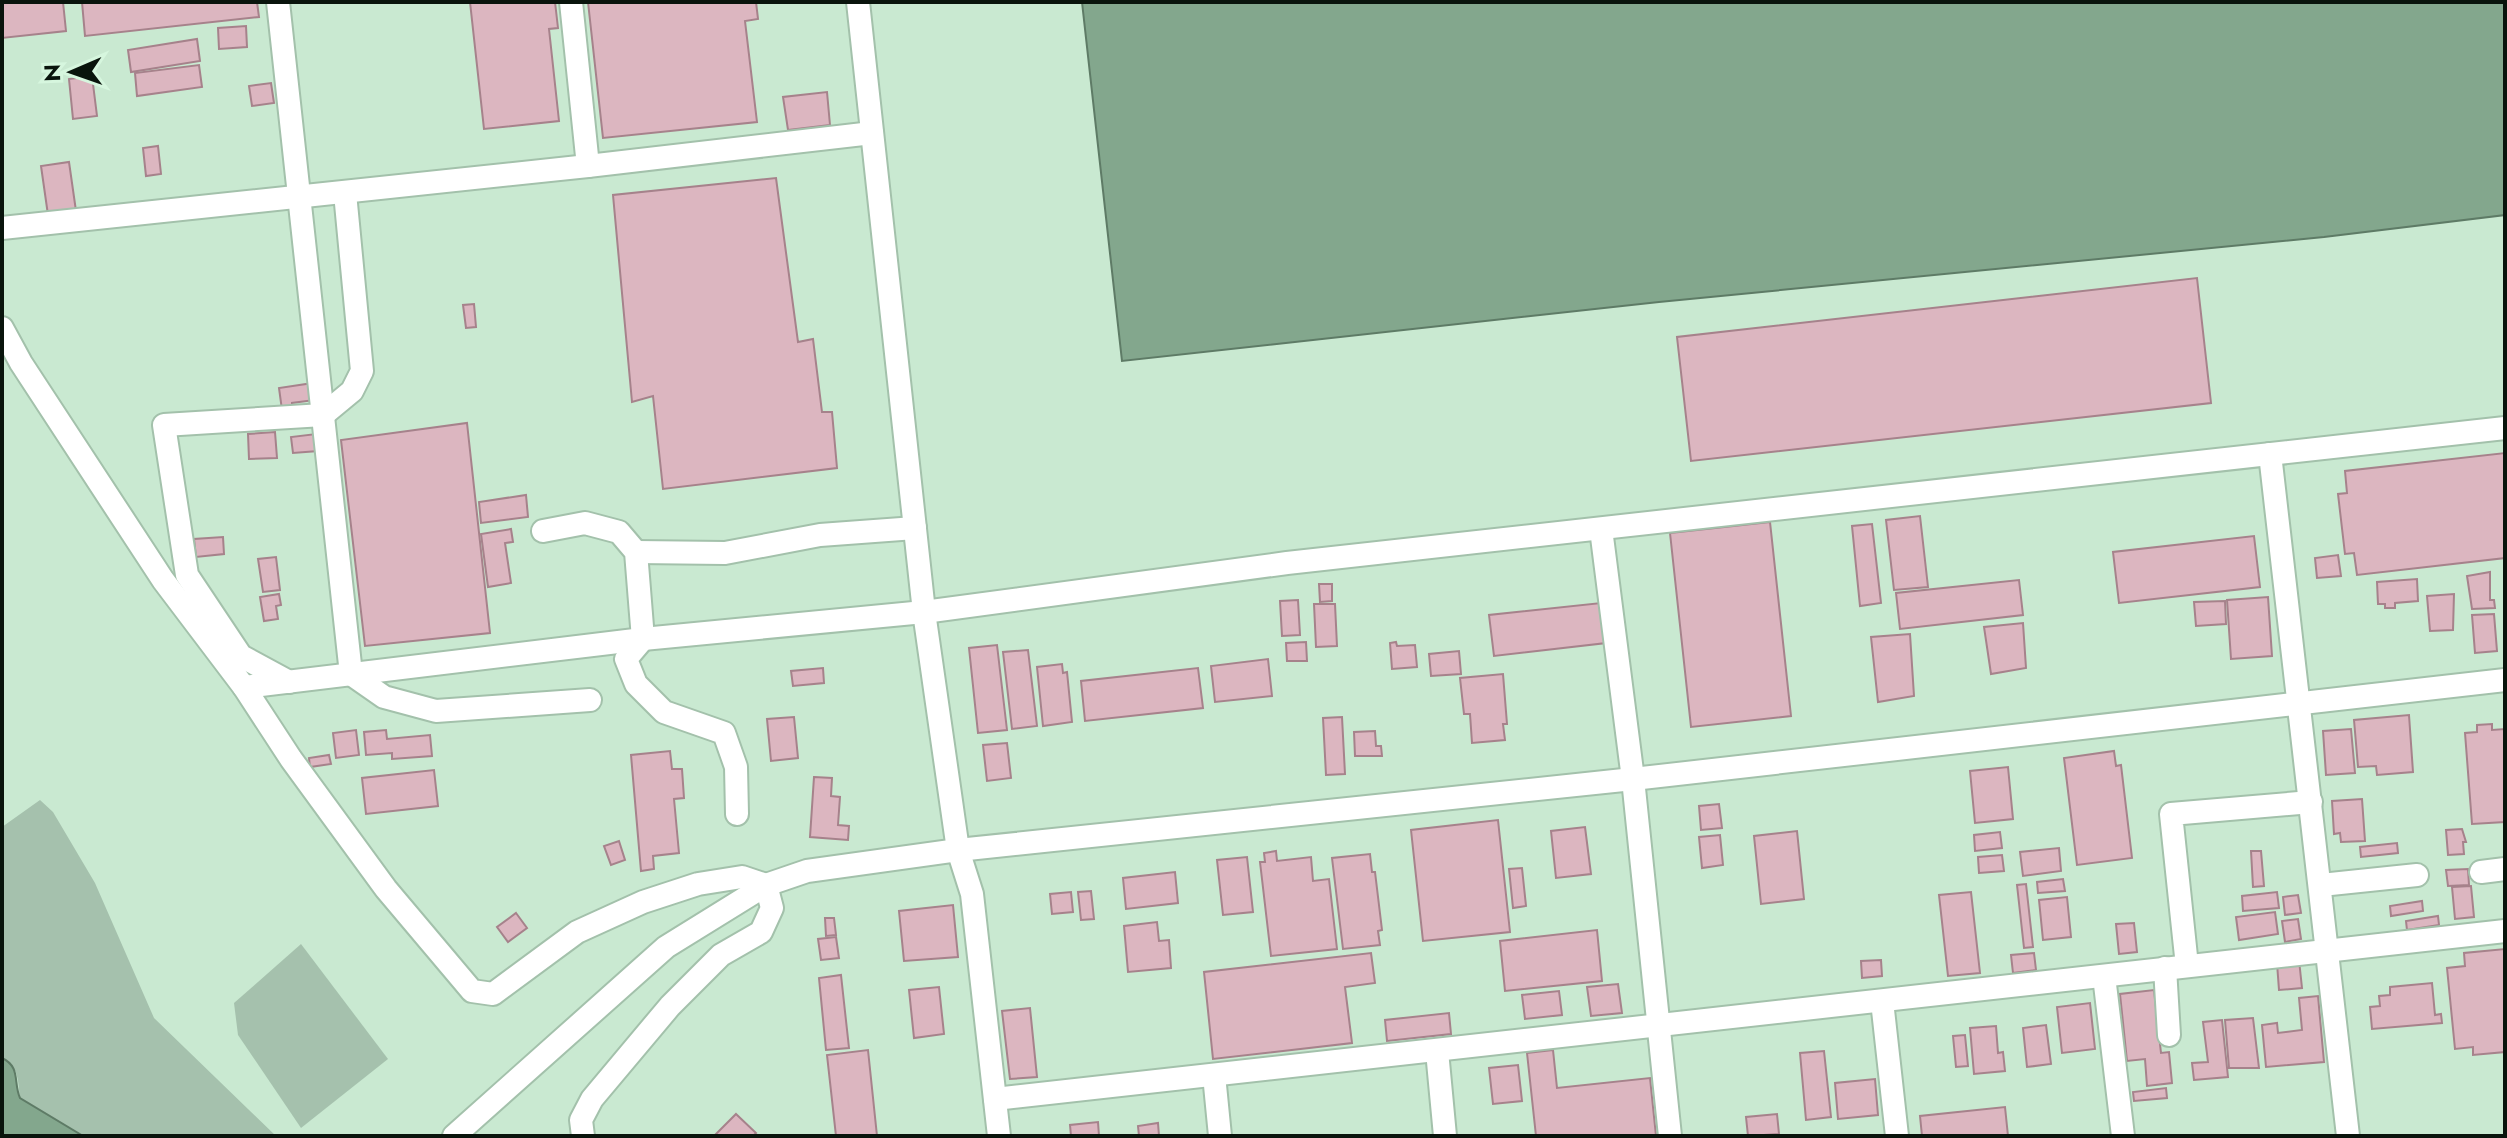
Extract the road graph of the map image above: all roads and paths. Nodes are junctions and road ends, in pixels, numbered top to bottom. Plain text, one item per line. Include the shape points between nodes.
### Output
1 (278, 2) edge
2 (571, 2) edge
3 (858, 2) edge
4 (872, 133) junction
5 (588, 166) junction
6 (345, 193) junction
7 (300, 197) junction
8 (2, 228) edge
9 (2, 328) edge
10 (323, 415) junction
11 (2505, 428) edge
12 (2270, 454) junction
13 (915, 528) junction
14 (1601, 529) junction
15 (543, 531) dead end
16 (636, 552) junction
17 (924, 612) junction
18 (643, 639) junction
19 (351, 674) junction
20 (2505, 680) edge
21 (289, 682) junction
22 (244, 687) junction
23 (590, 700) dead end
24 (2300, 703) junction
25 (1633, 779) junction
26 (2311, 802) junction
27 (737, 814) dead end
28 (958, 850) junction
29 (2505, 869) edge
30 (2481, 872) dead end
31 (2417, 875) dead end
32 (766, 885) junction
33 (2321, 885) junction
34 (2505, 931) edge
35 (2328, 949) junction
36 (2176, 967) junction
37 (2104, 976) junction
38 (1882, 1001) junction
39 (1660, 1026) junction
40 (2169, 1035) dead end
41 (1437, 1051) junction
42 (1214, 1075) junction
43 (995, 1099) junction
44 (454, 1136) edge
45 (583, 1136) edge
46 (999, 1136) edge
47 (1220, 1136) edge
48 (1445, 1136) edge
49 (1670, 1136) edge
50 (1897, 1136) edge
51 (2123, 1136) edge
52 (2348, 1136) edge

1 - 7 street
2 - 5 street
3 - 4 street
4 - 5 street
4 - 13 street
5 - 6 street
6 - 7 street
6 - 10 street via 362,371 352,391
7 - 8 street
7 - 10 street
9 - 22 street via 163,580
10 - 19 street
10 - 21 street via 164,425 187,575 241,656
11 - 12 street
12 - 14 street
12 - 24 street
13 - 16 street via 820,535 725,553
13 - 17 street
14 - 17 street via 1287,563
14 - 25 street
15 - 16 street via 585,523 619,532
16 - 18 street
17 - 18 street
17 - 28 street
18 - 19 street
18 - 27 street via 626,659 636,684 664,712 724,733 736,767
19 - 21 street
19 - 23 street via 384,697 436,711
20 - 24 street
21 - 22 street
22 - 32 street via 386,889 472,991 493,994 577,932 643,902 742,877
24 - 25 street
24 - 26 street
25 - 28 street
25 - 39 street
26 - 33 street
26 - 36 street via 2171,814
28 - 32 street via 807,871
28 - 43 street via 972,894
29 - 30 street
31 - 33 street
32 - 44 street via 666,947
32 - 45 street via 772,908 761,932 721,955 670,1006 592,1099 581,1120
33 - 35 street
34 - 35 street
35 - 36 street
35 - 52 street
36 - 37 street
36 - 40 street
37 - 38 street
37 - 51 street
38 - 39 street
38 - 50 street
39 - 41 street
39 - 49 street
41 - 42 street
41 - 48 street
42 - 43 street
42 - 47 street
43 - 46 street

